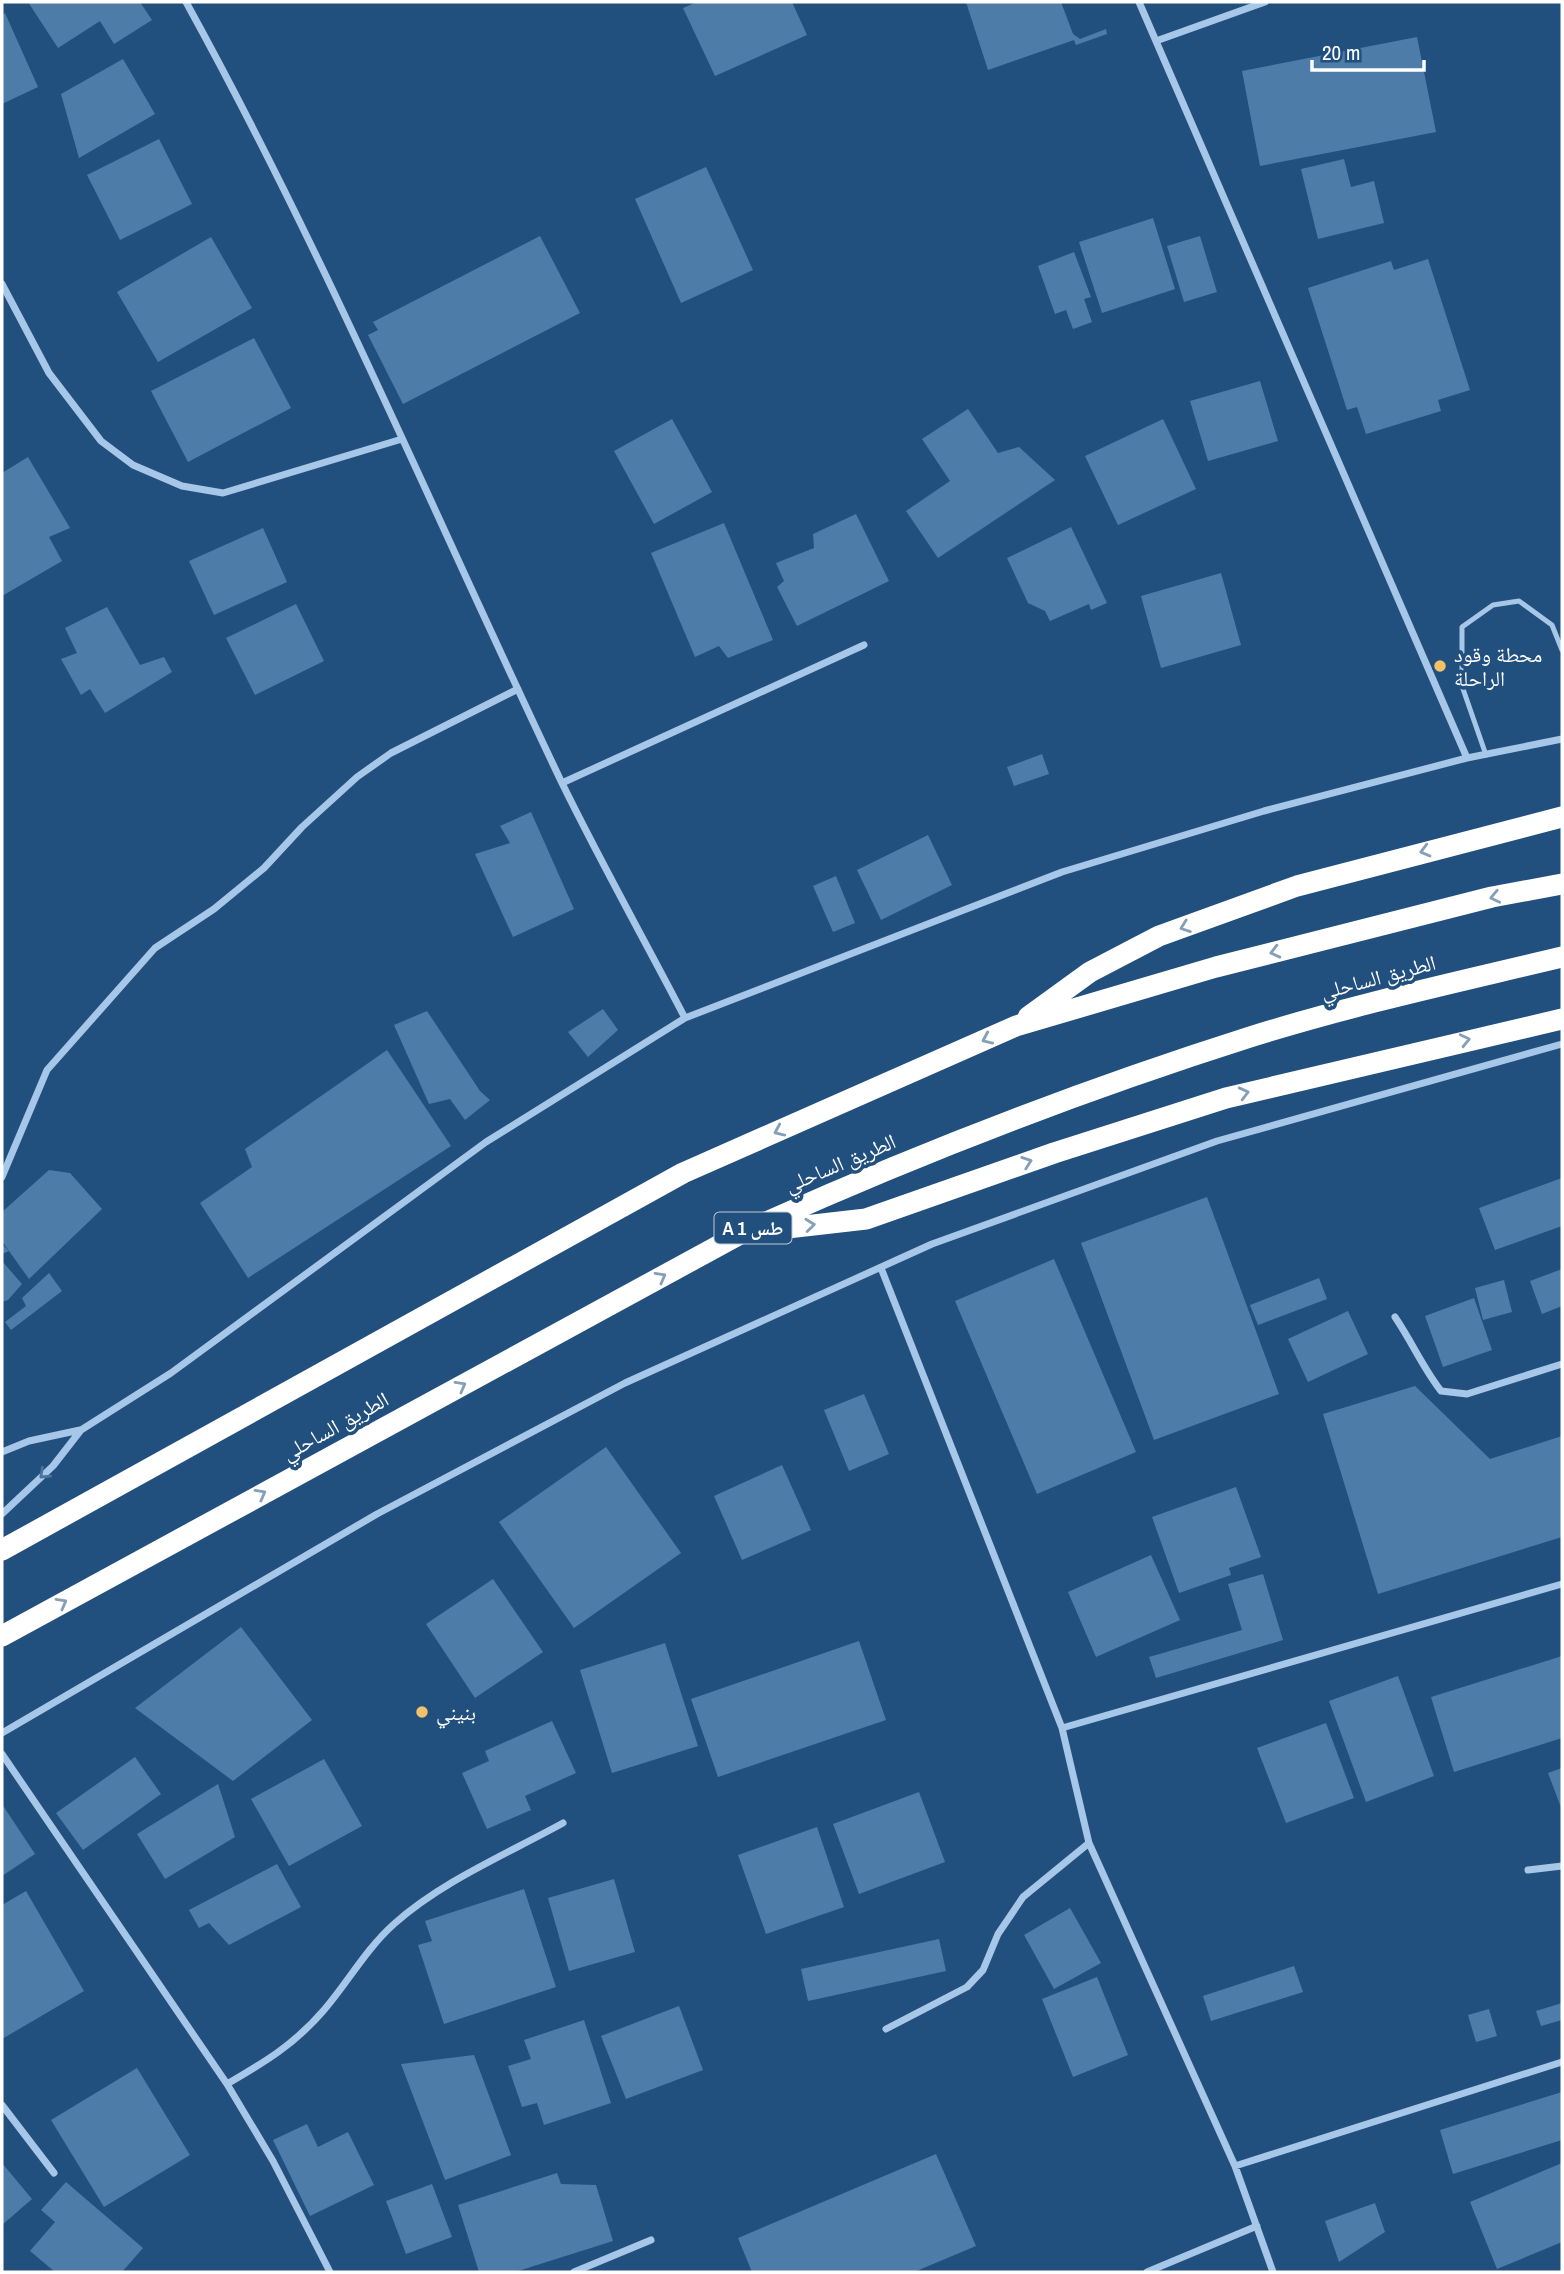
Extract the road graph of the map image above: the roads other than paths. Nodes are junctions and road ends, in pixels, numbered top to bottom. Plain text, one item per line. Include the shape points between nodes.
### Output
1 (186, 2) edge
2 (1139, 2) edge
3 (1265, 2) edge
4 (1156, 41) junction
5 (2, 284) edge
6 (402, 439) junction
7 (864, 645) dead end
8 (1562, 650) edge
9 (518, 689) junction
10 (1562, 739) edge
11 (1486, 755) junction
12 (1467, 758) junction
13 (562, 783) junction
14 (1562, 817) edge
15 (1562, 884) edge
16 (1562, 957) edge
17 (685, 1018) junction
18 (1562, 1018) edge
19 (1017, 1026) junction
20 (1562, 1044) edge
21 (2, 1177) edge
22 (742, 1233) junction
23 (881, 1268) junction
24 (1395, 1317) dead end
25 (1562, 1364) edge
26 (81, 1430) junction
27 (2, 1452) edge
28 (2, 1514) edge
29 (2, 1550) edge
30 (1562, 1584) edge
31 (2, 1636) edge
32 (1062, 1728) junction
33 (2, 1733) edge
34 (2, 1754) edge
35 (564, 1823) dead end
36 (1089, 1843) junction
37 (1562, 1866) edge
38 (1528, 1870) dead end
39 (886, 2029) dead end
40 (1562, 2062) edge
41 (227, 2084) junction
42 (2, 2105) edge
43 (1235, 2166) junction
44 (54, 2174) dead end
45 (1256, 2226) junction
46 (651, 2240) dead end
47 (330, 2272) edge
48 (574, 2272) edge
49 (1147, 2272) edge
50 (1273, 2272) edge

1 - 6 street via 283,189
2 - 4 street
3 - 4 street
4 - 12 street
5 - 6 street via 49,373 101,441 133,465 182,486 223,493
6 - 9 street
7 - 13 street
8 - 11 lane via 1552,625 1519,601 1493,605 1462,627 1462,686
9 - 13 street
9 - 21 street via 391,753 357,777 264,868 155,948 47,1070
10 - 11 street
11 - 12 street
12 - 17 street via 1264,811 1062,872
13 - 17 street
14 -> 19 highway via 1297,886 1159,936 1090,972
15 -> 19 highway via 1492,897 1216,967
16 - 22 highway, الطريق الساحلي / A 1 طس via 1251,1037 953,1141
17 - 26 street via 486,1142 171,1373
22 -> 18 highway via 866,1219 1226,1098
19 -> 29 highway via 683,1173
20 - 23 street via 1217,1141 932,1244
31 -> 22 highway, الطريق الساحلي / A 1 طس
23 - 32 street
23 - 33 street via 589,1402 377,1514
24 - 25 street via 1441,1391 1467,1394
26 - 27 street
26 -> 28 street via 53,1466
30 - 32 street
32 - 36 street
34 - 41 street
35 - 41 street via 433,1895 404,1916 285,2050
36 - 39 street via 1023,1897 998,1934 983,1969 967,1987
36 - 43 street
37 - 38 street
40 - 43 street
41 - 47 street
42 - 44 street
43 - 45 street
45 - 49 street
45 - 50 street
46 - 48 street

